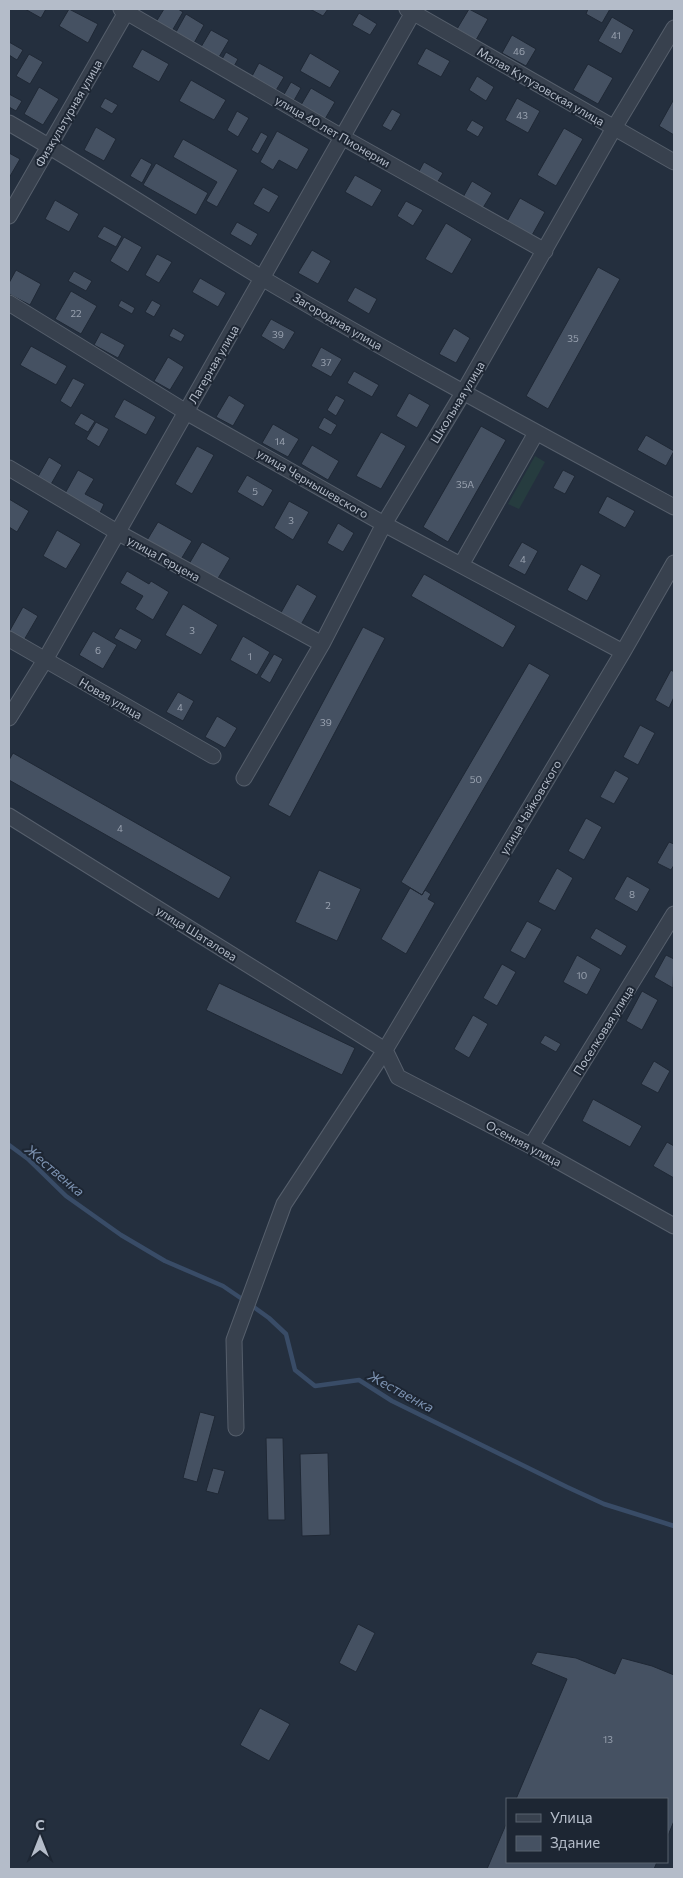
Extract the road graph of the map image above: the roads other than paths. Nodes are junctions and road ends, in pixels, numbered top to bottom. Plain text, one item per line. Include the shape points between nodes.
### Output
1 (125, 10) edge
2 (412, 10) edge
3 (674, 28) edge
4 (9, 123) edge
5 (614, 128) junction
6 (342, 137) junction
7 (49, 146) junction
8 (674, 162) edge
9 (9, 216) edge
10 (545, 251) junction
11 (262, 278) junction
12 (9, 303) edge
13 (463, 393) junction
14 (186, 412) junction
15 (536, 433) junction
16 (9, 468) edge
17 (674, 507) edge
18 (384, 524) junction
19 (117, 532) junction
20 (674, 563) edge
21 (461, 565) junction
22 (9, 639) edge
23 (322, 644) junction
24 (623, 652) junction
25 (45, 660) junction
26 (9, 718) edge
27 (213, 756) dead end
28 (244, 778) dead end
29 (9, 816) edge
30 (674, 914) edge
31 (385, 1050) junction
32 (531, 1146) junction
33 (674, 1226) edge
34 (236, 1428) dead end

1 - 6 street, улица 40 лет Пионерии
1 - 7 street, Физкультурная улица
2 - 5 street, Малая Кутузовская улица
2 - 6 street, Лагерная улица
3 - 5 street, Школьная улица
4 - 7 street, Загородная улица
5 - 8 street, Малая Кутузовская улица
5 - 10 street, Школьная улица
6 - 10 street, улица 40 лет Пионерии
6 - 11 street, Лагерная улица
7 - 9 street, Физкультурная улица
7 - 11 street, Загородная улица
10 - 13 street, Школьная улица
11 - 13 street, Загородная улица
11 - 14 street, Лагерная улица
12 - 14 street, улица Чернышевского
13 - 15 street, Загородная улица
13 - 18 street, Школьная улица
14 - 18 street, улица Чернышевского
14 - 19 street, Лагерная улица
15 - 17 street, Загородная улица
15 - 21 street
16 - 19 street, улица Герцена
18 - 21 street, улица Чернышевского
18 - 23 street, Школьная улица
19 - 23 street, улица Герцена
19 - 25 street, Лагерная улица
20 - 24 street, улица Чайковского
21 - 24 street, улица Чернышевского
22 - 25 street, Новая улица
23 - 28 street, Школьная улица
24 - 31 street, улица Чайковского
25 - 26 street, Лагерная улица
25 - 27 street, Новая улица
29 - 31 street, улица Шаталова
30 - 32 street, Поселковая улица
31 - 32 street, Осенняя улица via 398,1077
31 - 34 street, улица Чайковского via 284,1204 234,1340
32 - 33 street, Осенняя улица

